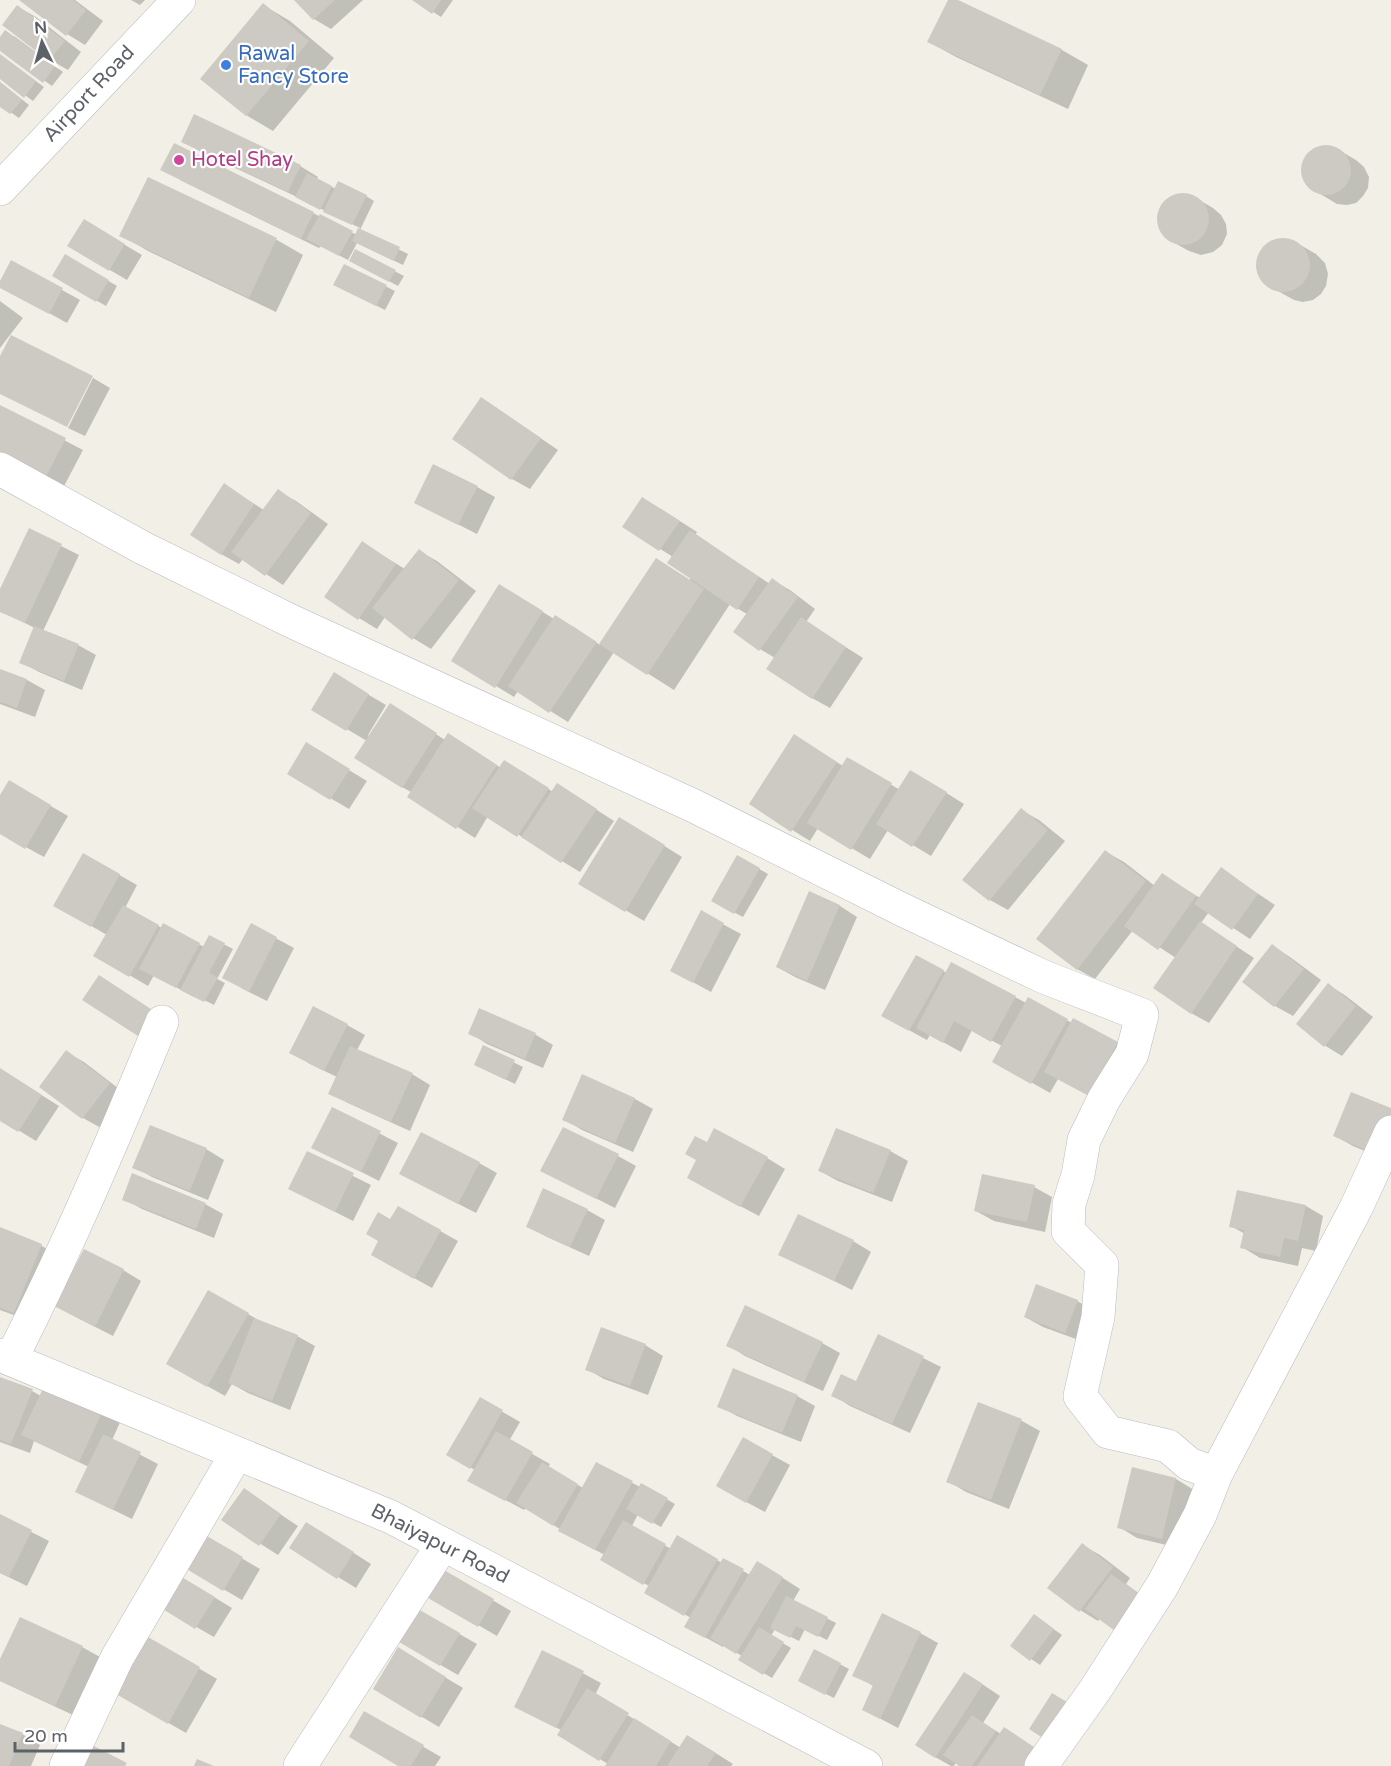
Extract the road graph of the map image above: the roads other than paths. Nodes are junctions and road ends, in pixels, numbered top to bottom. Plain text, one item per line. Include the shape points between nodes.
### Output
1 (178, 0) edge
2 (0, 189) edge
3 (0, 469) edge
4 (162, 1022) dead end
5 (1391, 1132) edge
6 (6, 1357) edge
7 (237, 1453) junction
8 (1216, 1474) junction
9 (443, 1544) junction
10 (66, 1766) edge
11 (300, 1766) edge
12 (866, 1766) edge
13 (1041, 1766) edge

1 - 2 street, Airport Road
3 - 8 street via 143,548 291,621 694,806 1044,977 1142,1015 1132,1054 1084,1140 1069,1204 1068,1231 1102,1265 1098,1317 1080,1396 1108,1432 1168,1446 1189,1464
4 - 6 street via 43,1298
5 - 8 street via 1351,1219
6 - 7 street, Bhaiyapur Road
7 - 9 street, Bhaiyapur Road via 391,1517
7 - 10 street via 117,1658
8 - 13 street via 1200,1515 1162,1586
9 - 11 street
9 - 12 street, Bhaiyapur Road

